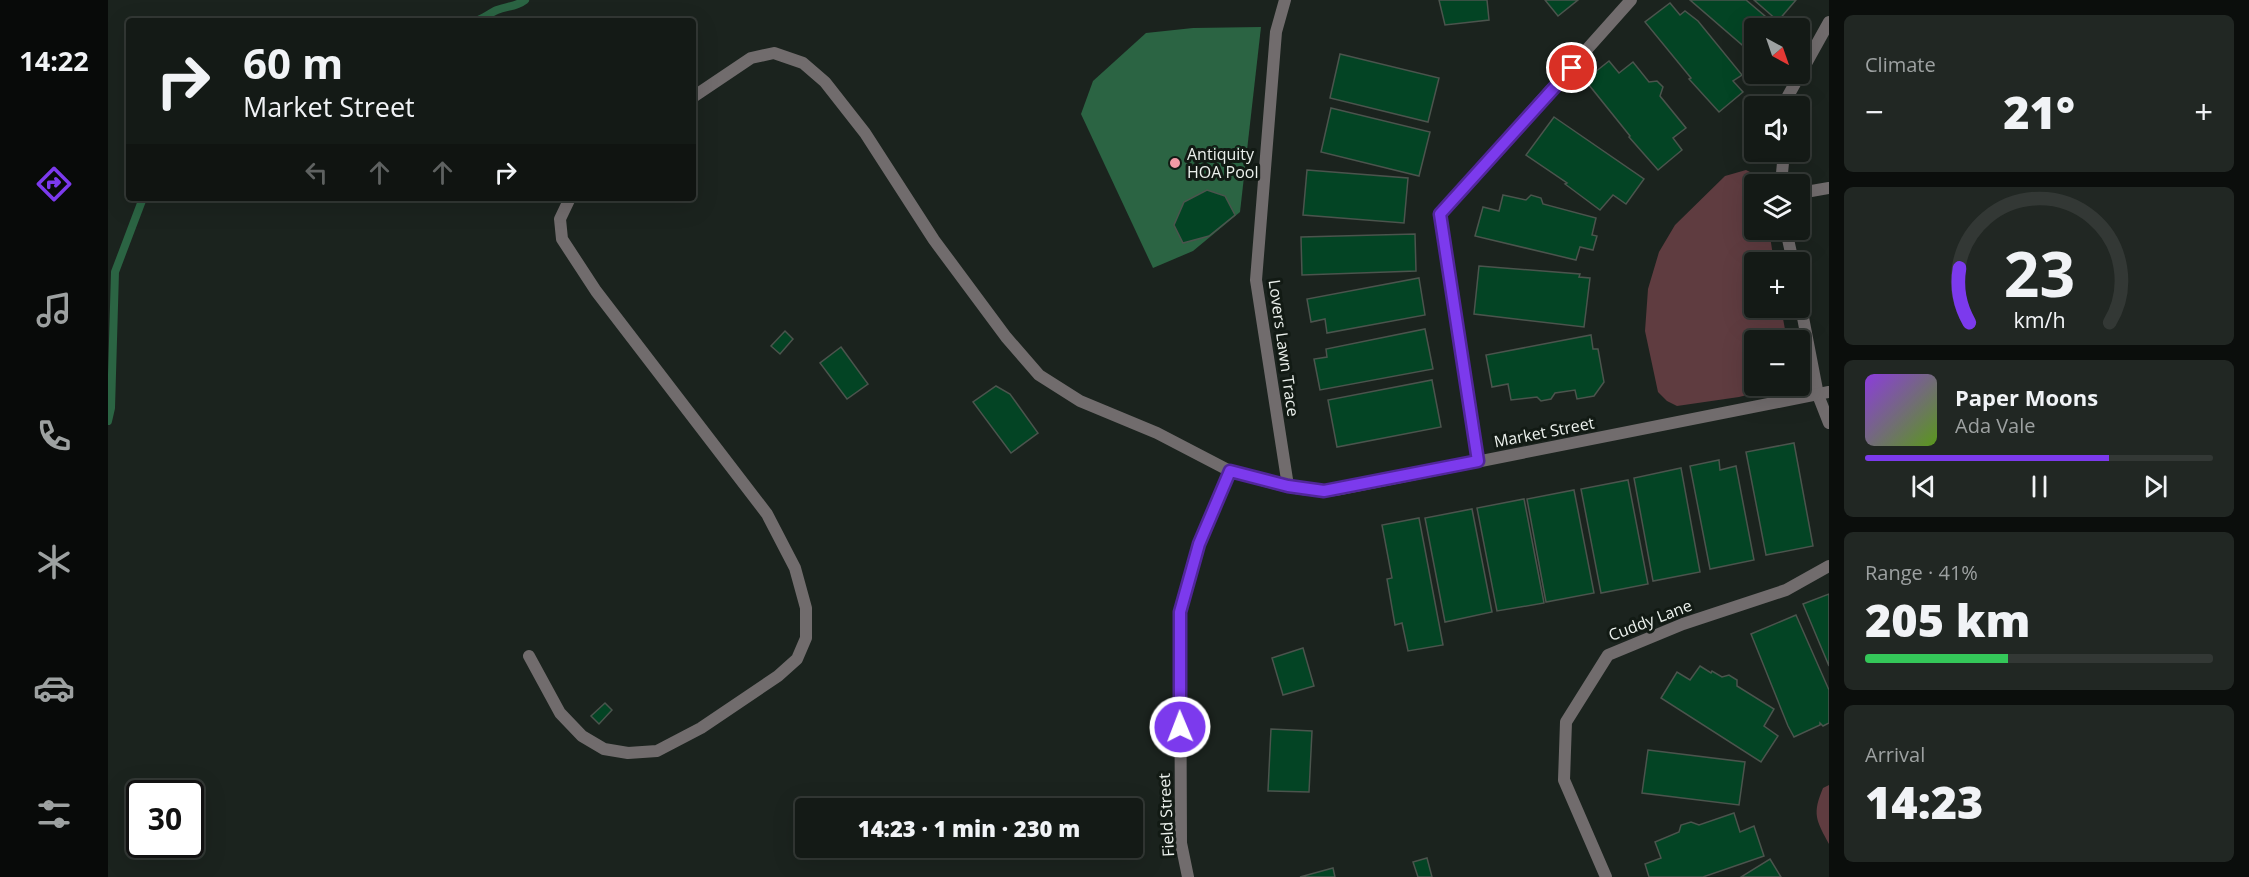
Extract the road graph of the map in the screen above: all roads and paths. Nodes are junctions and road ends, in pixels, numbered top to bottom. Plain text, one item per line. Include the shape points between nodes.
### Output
1 (1285, 0) edge
2 (1631, 0) edge
3 (1829, 22) edge
4 (696, 95) edge
5 (1788, 96) edge
6 (1829, 188) edge
7 (1810, 191) edge
8 (569, 201) edge
9 (1804, 318) edge
10 (1823, 394) edge
11 (1829, 423) edge
12 (1478, 461) junction
13 (1230, 471) junction
14 (1288, 486) junction
15 (1829, 566) edge
16 (529, 656) dead end
17 (1188, 877) edge
18 (1606, 877) edge

1 - 14 street, Lovers Lawn Trace via 1276,32 1256,280
2 - 12 street via 1440,214
3 - 5 street
4 - 13 street, Market Street via 751,57 774,53 803,63 825,81 865,133 934,240 1039,375 1080,401 1157,433
6 - 7 street
8 - 16 street via 560,219 562,239 596,291 767,514 795,568 806,608 806,638 797,659 778,676 701,728 657,751 628,753 604,749 582,736 560,713
9 - 10 street
10 - 11 street
10 - 12 street, Market Street
12 - 14 street, Market Street via 1324,491
13 - 14 street, Market Street
13 - 17 street, Field Street via 1199,544 1180,612 1181,843
15 - 18 street, Cuddy Lane via 1786,590 1683,624 1608,655 1566,722 1564,780

